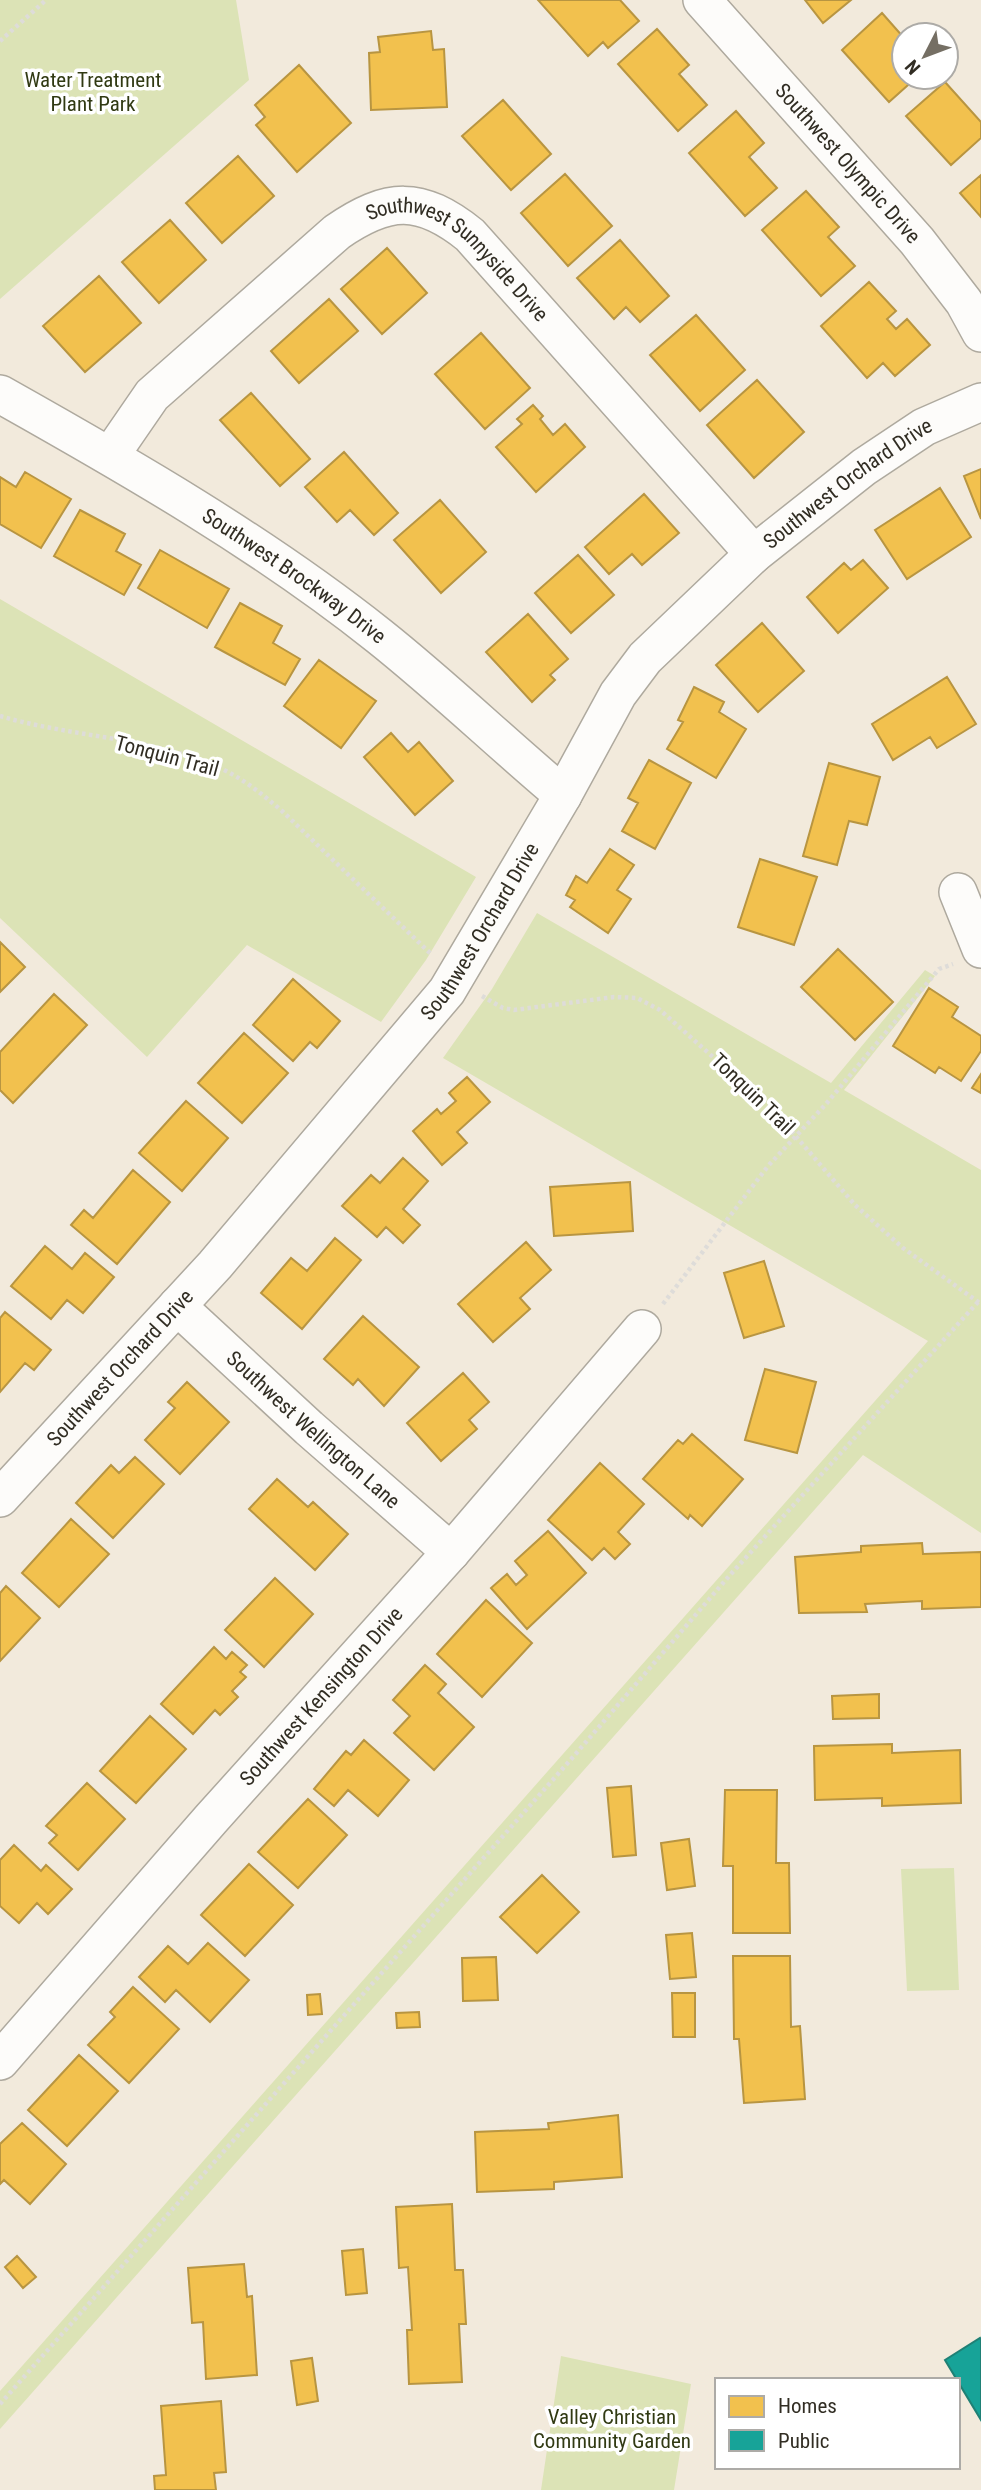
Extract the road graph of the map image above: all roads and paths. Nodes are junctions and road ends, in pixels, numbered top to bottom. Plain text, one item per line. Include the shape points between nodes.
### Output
1 (46, 0) edge
2 (702, 0) edge
3 (0, 41) edge
4 (981, 333) edge
5 (0, 394) edge
6 (981, 402) edge
7 (110, 456) junction
8 (754, 554) junction
9 (0, 716) edge
10 (563, 795) junction
11 (958, 892) dead end
12 (971, 955) edge
13 (433, 956) dead end
14 (481, 996) dead end
15 (797, 1136) junction
16 (979, 1303) edge
17 (177, 1306) junction
18 (642, 1329) joint
19 (0, 1498) edge
20 (451, 1552) junction
21 (0, 2061) edge
22 (0, 2404) edge

1 - 3 path
2 - 4 street, Southwest Olympic Drive via 917,241 964,302
5 - 7 street, Southwest Brockway Drive
6 - 8 street, Southwest Orchard Drive via 924,427 864,467
7 - 8 street, Southwest Sunnyside Drive via 152,395 337,232 366,212 393,204 423,208 449,218 470,235
7 - 10 street, Southwest Brockway Drive via 272,560 379,636
8 - 10 street, Southwest Orchard Drive via 645,658 618,694
9 - 13 path, Tonquin Trail via 197,760 242,780 281,810
10 - 17 street, Southwest Orchard Drive via 447,990
11 - 12 street
12 - 15 path via 939,969
14 - 15 path, Tonquin Trail via 514,1010 614,997 649,1003 732,1071
15 - 16 path, Tonquin Trail via 871,1219
15 - 18 path via 768,1166
16 - 22 path via 730,1575
17 - 19 street, Southwest Orchard Drive
17 - 20 street, Southwest Wellington Lane
18 - 20 street, Southwest Kensington Drive
20 - 21 street, Southwest Kensington Drive

